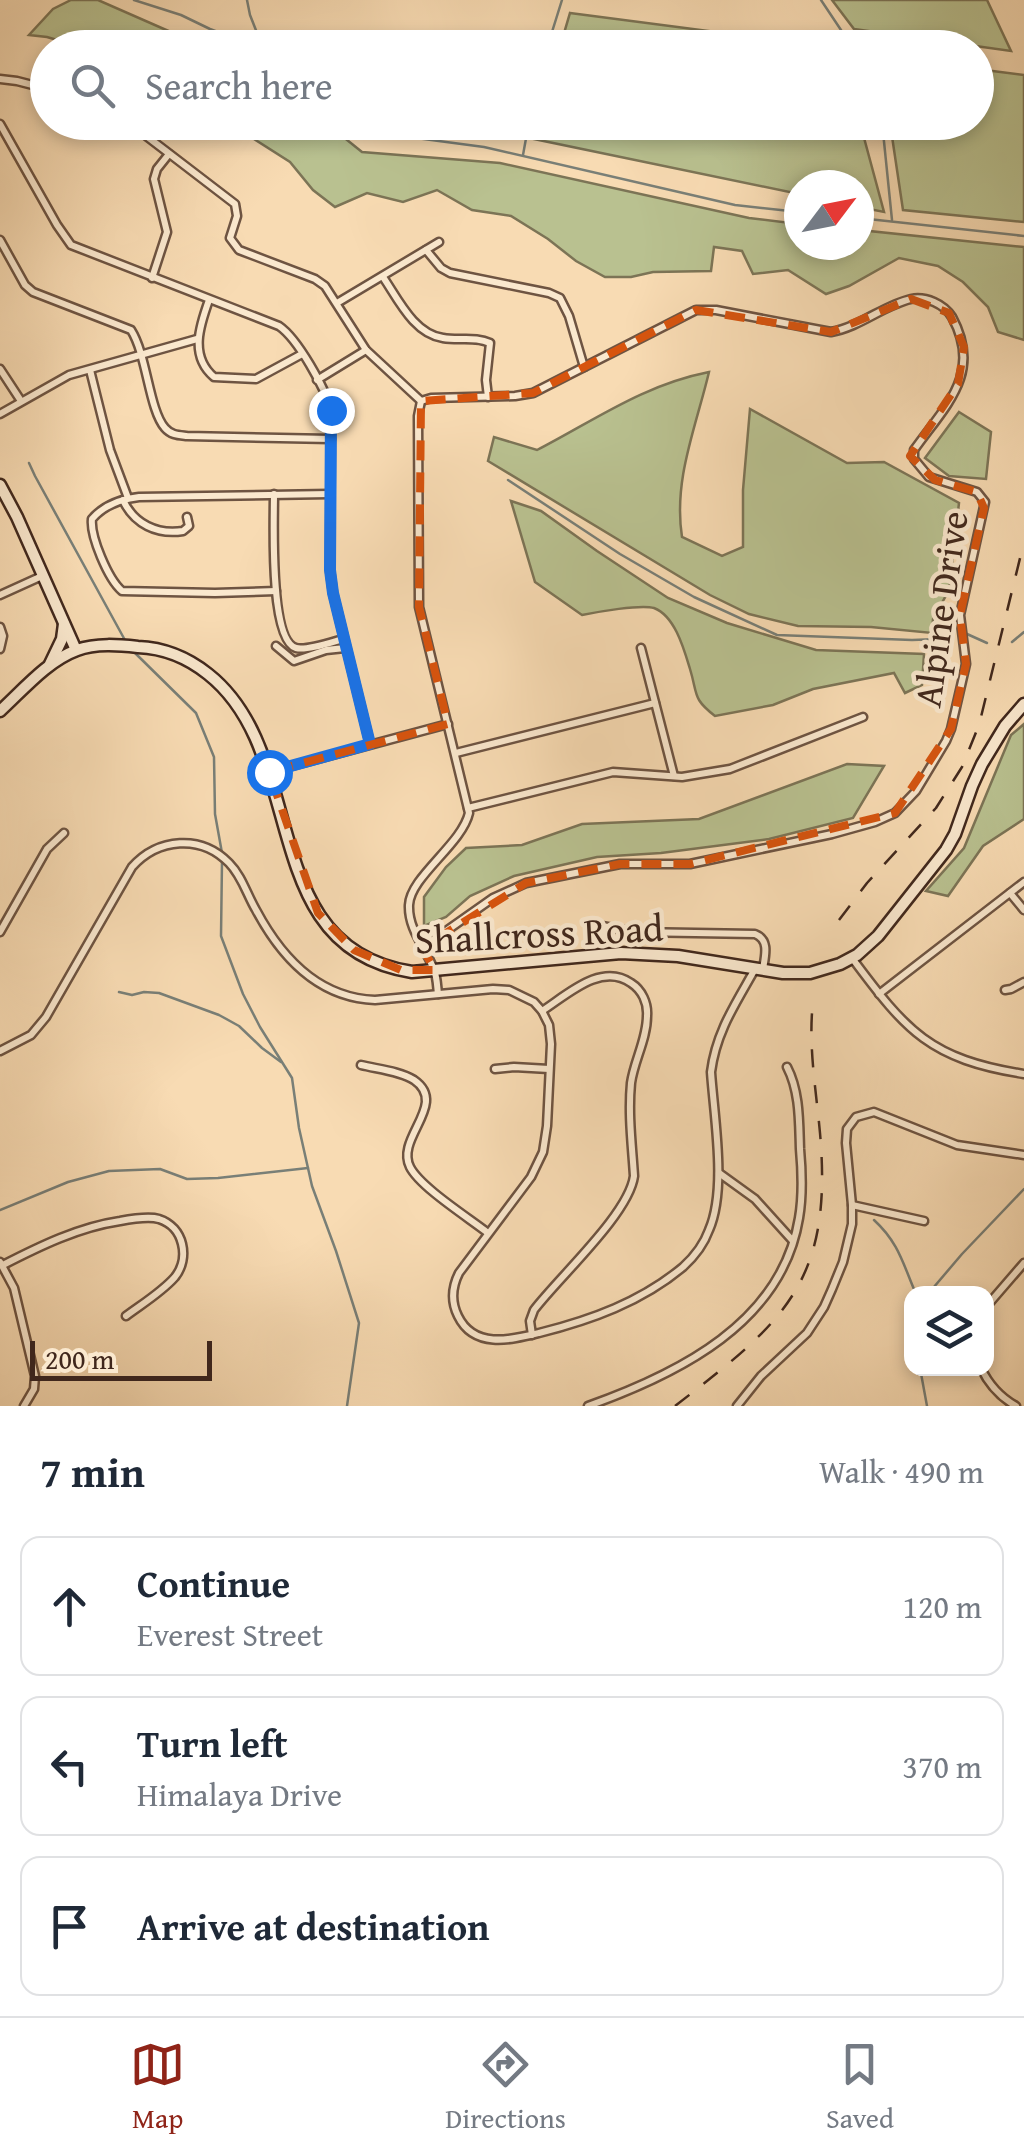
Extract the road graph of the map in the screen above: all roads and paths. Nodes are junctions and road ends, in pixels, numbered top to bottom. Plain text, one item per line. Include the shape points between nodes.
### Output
1 (0, 79) edge
2 (30, 84) edge
3 (0, 124) edge
4 (150, 140) edge
5 (168, 154) junction
6 (0, 240) edge
7 (439, 242) dead end
8 (426, 250) junction
9 (382, 277) junction
10 (152, 278) junction
11 (209, 300) junction
12 (337, 303) junction
13 (198, 339) junction
14 (366, 350) junction
15 (302, 354) junction
16 (142, 356) junction
17 (584, 367) junction
18 (0, 370) edge
19 (90, 370) junction
20 (317, 380) junction
21 (488, 396) junction
22 (20, 401) junction
23 (421, 401) junction
24 (0, 414) edge
25 (331, 439) junction
26 (0, 486) edge
27 (274, 494) junction
28 (330, 494) junction
29 (126, 499) junction
30 (187, 517) dead end
31 (44, 576) junction
32 (276, 591) junction
33 (0, 595) edge
34 (64, 623) junction
35 (0, 627) edge
36 (343, 638) junction
37 (276, 646) dead end
38 (0, 648) edge
39 (346, 648) junction
40 (641, 648) dead end
41 (76, 650) junction
42 (49, 667) junction
43 (655, 704) junction
44 (1024, 704) edge
45 (0, 711) edge
46 (864, 717) dead end
47 (448, 724) junction
48 (370, 744) junction
49 (456, 753) junction
50 (269, 772) junction
51 (674, 776) junction
52 (468, 808) junction
53 (64, 833) dead end
54 (1024, 882) edge
55 (1010, 893) junction
56 (1024, 910) edge
57 (602, 926) dead end
58 (0, 932) edge
59 (422, 948) junction
60 (852, 958) junction
61 (434, 970) junction
62 (759, 970) junction
63 (1024, 982) edge
64 (1005, 990) dead end
65 (438, 994) junction
66 (879, 994) junction
67 (542, 1011) junction
68 (0, 1050) edge
69 (361, 1066) dead end
70 (788, 1067) dead end
71 (494, 1069) dead end
72 (549, 1069) junction
73 (1024, 1074) edge
74 (1024, 1155) edge
75 (718, 1172) junction
76 (852, 1205) junction
77 (924, 1221) dead end
78 (488, 1233) junction
79 (793, 1242) junction
80 (2, 1263) edge
81 (1024, 1263) edge
82 (994, 1298) edge
83 (126, 1316) dead end
84 (532, 1334) junction
85 (985, 1376) edge
86 (24, 1406) edge
87 (588, 1406) edge
88 (737, 1406) edge
89 (1016, 1406) edge

1 - 2 street
3 - 10 street via 71,245
4 - 5 street
5 - 10 street via 154,179 167,232
5 - 12 street via 235,204 230,238 239,250 321,282
6 - 16 street via 29,289 128,328
7 - 8 street
8 - 9 street
8 - 17 street via 450,273 560,298
9 - 12 street
9 - 21 street via 412,319 436,336 490,343
10 - 11 street
11 - 13 street
11 - 15 street via 279,326
12 - 14 street
13 - 15 street via 203,364 218,378 256,379
13 - 16 street
14 - 20 street
14 - 23 street
15 - 20 street
16 - 19 street
16 - 25 street via 160,418 172,434
17 - 21 street, Alpine Drive via 532,392
17 - 59 street, Alpine Drive via 696,310 831,332 911,299 946,309 964,347 958,384 914,459 929,477 977,492 984,502 960,615 966,664 951,729 911,798 885,819 690,864 620,864 526,883
18 - 22 street
19 - 22 street
19 - 29 street
20 - 25 street via 329,402
21 - 23 street, Alpine Drive
22 - 24 street
23 - 47 street via 419,607
25 - 28 street
26 - 31 street
27 - 28 street
27 - 29 street
27 - 32 street
28 - 36 street via 332,582
29 - 30 street via 126,508 159,531 183,532
29 - 32 street via 90,523 122,591
31 - 33 street
31 - 34 street
32 - 36 street via 290,646
34 - 41 street
34 - 42 street
35 - 38 street
36 - 39 street
37 - 39 street via 294,661
39 - 48 street
40 - 43 street
41 - 42 street, Shallcross Road
41 - 50 street, Shallcross Road via 146,647 204,671 243,711
42 - 45 street, Shallcross Road
43 - 49 street
43 - 51 street
44 - 60 street, Shallcross Road via 982,764 946,850 878,936
46 - 51 street via 742,766
47 - 48 street
47 - 49 street
48 - 50 street
49 - 52 street
50 - 61 street, Shallcross Road via 301,881 327,924 354,950 388,967
51 - 52 street via 612,772
52 - 59 street via 468,820 410,898
53 - 58 street via 47,850
54 - 55 street
55 - 56 street
55 - 66 street
57 - 62 street via 756,934 765,943
59 - 61 street
60 - 62 street, Shallcross Road via 810,973
60 - 66 street
61 - 62 street, Shallcross Road via 621,952
61 - 65 street
62 - 75 street via 720,1031 712,1060
63 - 64 street
65 - 67 street via 509,990
65 - 68 street via 364,999 327,988 284,954 229,863 202,846 176,843 154,848 132,867 46,1017 30,1035
66 - 73 street via 935,1047 977,1065
67 - 72 street via 551,1036
67 - 84 street via 608,975 634,985 648,1014 630,1098 632,1188 534,1310
69 - 78 street via 421,1087 426,1105 408,1148 410,1166
70 - 79 street via 801,1163
71 - 72 street
72 - 78 street via 543,1152
74 - 76 street via 957,1145 874,1112 861,1115 846,1133
75 - 79 street via 756,1199
75 - 84 street via 709,1231 686,1264 609,1312
76 - 77 street
76 - 88 street via 843,1262 824,1307
78 - 84 street via 455,1280 456,1311 467,1330 484,1339
79 - 87 street via 769,1290 736,1328 662,1376
80 - 83 street via 93,1228 159,1219 179,1236 182,1264 168,1284
80 - 86 street via 35,1376
81 - 82 street
85 - 89 street

